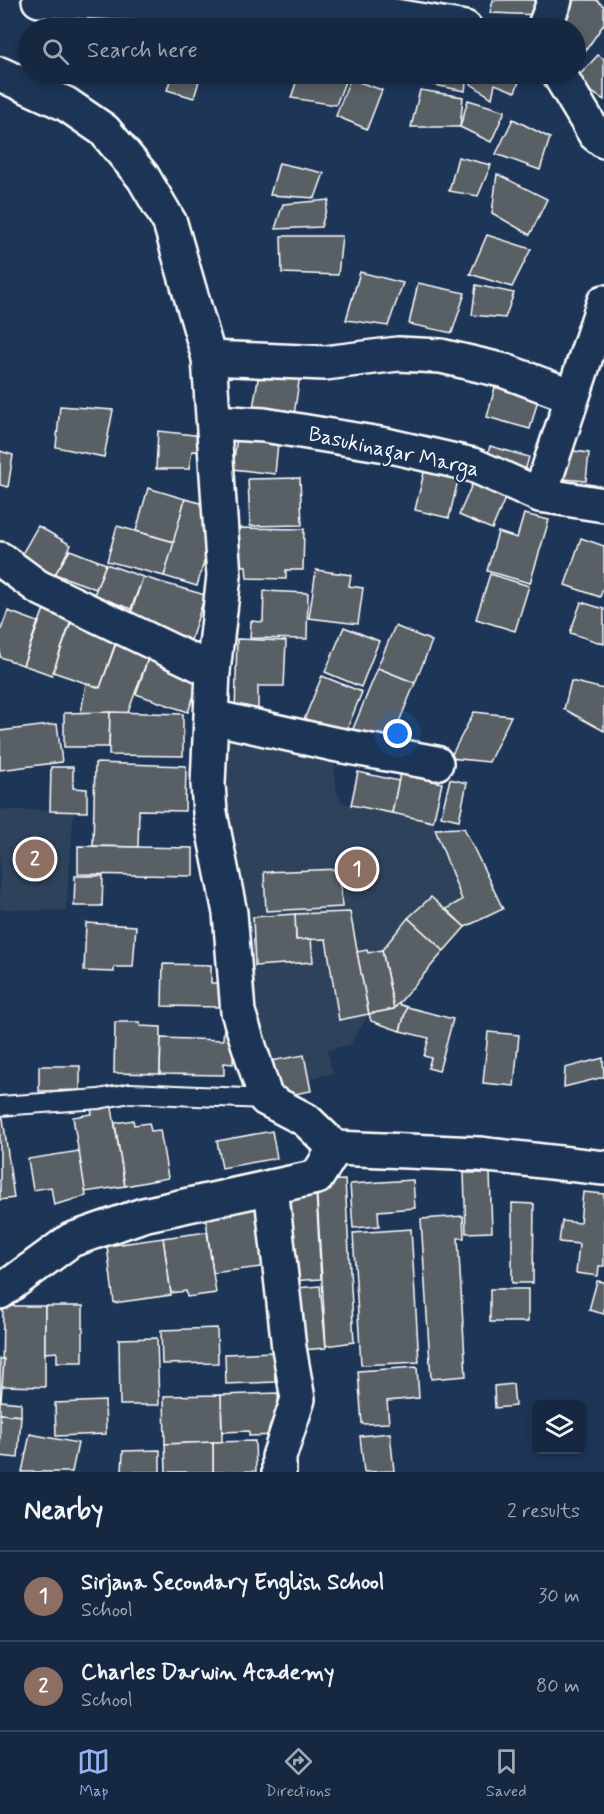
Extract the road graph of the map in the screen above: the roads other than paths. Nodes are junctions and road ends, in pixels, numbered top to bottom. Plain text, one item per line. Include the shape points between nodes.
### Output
1 (39, 0) edge
2 (555, 0) edge
3 (155, 2) edge
4 (406, 18) edge
5 (548, 18) edge
6 (0, 74) edge
7 (18, 82) edge
8 (22, 84) edge
9 (565, 84) edge
10 (604, 141) edge
11 (604, 302) edge
12 (209, 358) junction
13 (572, 396) junction
14 (215, 422) junction
15 (540, 495) junction
16 (604, 505) edge
17 (0, 559) edge
18 (213, 671) junction
19 (212, 717) junction
20 (436, 763) dead end
21 (266, 1099) junction
22 (0, 1106) edge
23 (335, 1148) junction
24 (604, 1168) edge
25 (271, 1187) junction
26 (0, 1292) edge
27 (279, 1472) edge

1 - 3 street
2 - 5 street
3 - 4 street via 175,9 241,13 312,2
6 - 7 street
8 - 12 street via 66,104 104,130 143,177 171,223
9 - 10 street via 595,134
11 - 13 street
12 - 13 street via 325,363 398,354 441,356 504,371
12 - 14 street
13 - 15 street
14 - 15 street, Basukinagar Marga via 264,425 408,450 473,465
14 - 18 street via 225,576
15 - 16 street, Basukinagar Marga
17 - 18 street via 38,587
18 - 19 street
19 - 20 street
19 - 21 street via 210,813 230,913 238,1012
21 - 22 lane via 130,1093
21 - 23 street via 306,1120
23 - 24 street via 479,1154
23 - 25 street via 317,1177
25 - 26 street via 143,1215 71,1240
25 - 27 street via 298,1399 279,1457

